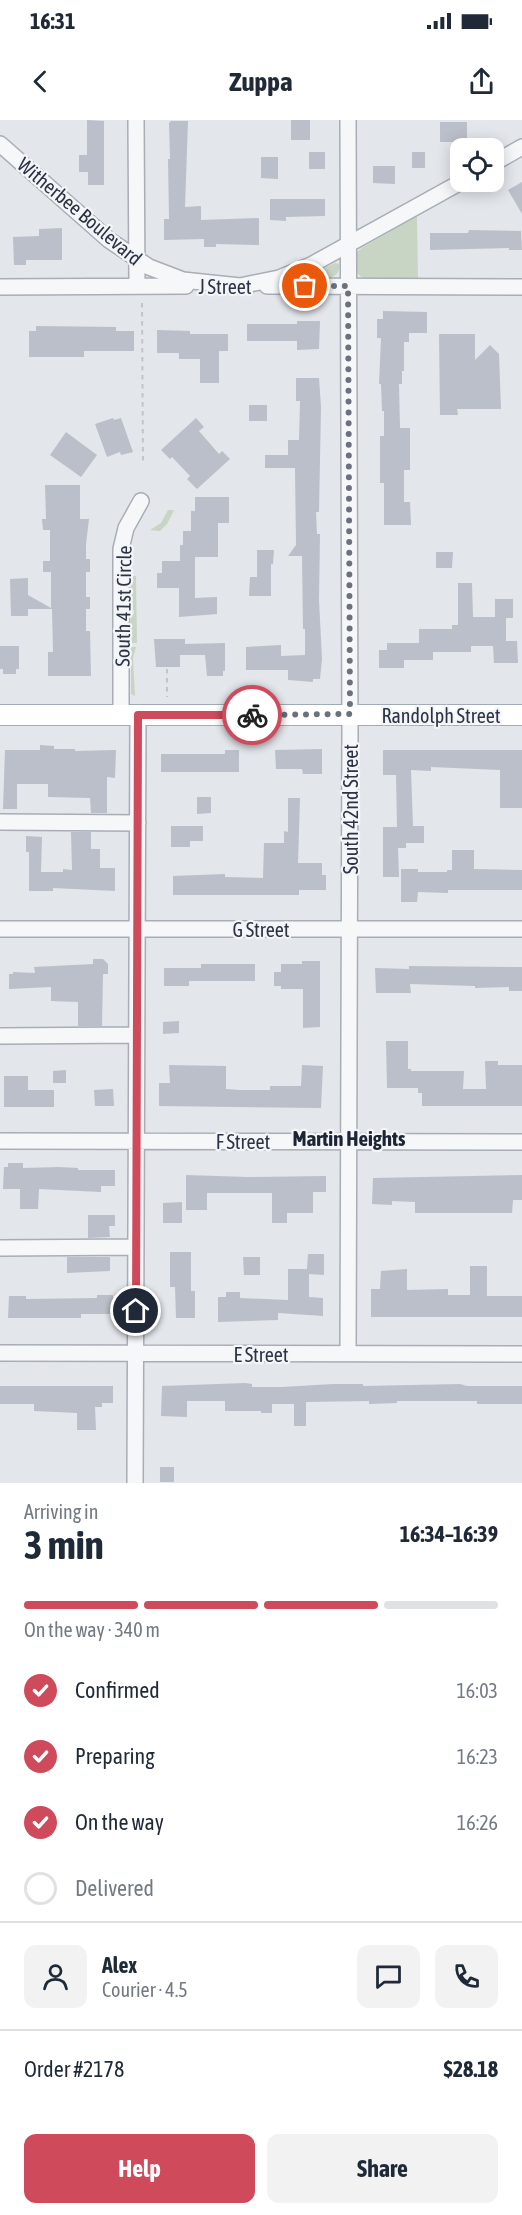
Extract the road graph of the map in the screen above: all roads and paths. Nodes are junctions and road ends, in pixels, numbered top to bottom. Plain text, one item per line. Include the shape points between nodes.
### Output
1 (136, 120) edge
2 (348, 120) edge
3 (0, 144) edge
4 (522, 147) edge
5 (504, 157) edge
6 (450, 188) edge
7 (348, 245) junction
8 (136, 260) junction
9 (0, 286) edge
10 (137, 286) junction
11 (240, 286) junction
12 (348, 286) junction
13 (522, 287) edge
14 (142, 303) dead end
15 (142, 465) dead end
16 (141, 501) dead end
17 (167, 669) dead end
18 (167, 697) dead end
19 (350, 714) junction
20 (0, 715) edge
21 (129, 715) junction
22 (522, 715) edge
23 (0, 822) edge
24 (138, 823) junction
25 (0, 929) edge
26 (137, 929) junction
27 (350, 929) junction
28 (522, 929) edge
29 (137, 1035) junction
30 (0, 1036) edge
31 (0, 1141) edge
32 (136, 1141) junction
33 (349, 1141) junction
34 (522, 1142) edge
35 (136, 1247) junction
36 (0, 1248) edge
37 (0, 1353) edge
38 (348, 1353) junction
39 (522, 1353) edge
40 (136, 1354) junction
41 (135, 1483) edge

1 - 8 street
2 - 7 street, South 42nd Street
3 - 8 street, Witherbee Boulevard
4 - 5 street
6 - 7 street, Witherbee Boulevard
7 - 11 street, Witherbee Boulevard via 291,274
7 - 12 street, South 42nd Street
8 - 10 street
8 - 11 street, Witherbee Boulevard via 183,280
9 - 10 street, J Street
10 - 11 street, J Street
11 - 12 street, J Street
12 - 13 street, J Street
12 - 19 street, South 42nd Street
14 - 15 path
16 - 21 street, South 41st Circle via 126,528 121,549
17 - 18 path
19 - 21 main road, Randolph Street
19 - 22 main road, Randolph Street
19 - 27 street, South 42nd Street
20 - 21 main road, Randolph Street
21 - 24 street, South 41st Circle
23 - 24 street
24 - 26 street, South 41st Circle
25 - 26 street, G Street
26 - 27 street, G Street
26 - 29 street, South 41st Circle
27 - 28 street, G Street
27 - 33 street, South 42nd Street
29 - 30 street
29 - 32 street, South 41st Circle
31 - 32 street, F Street
32 - 33 street, F Street
32 - 35 street, South 41st Circle
33 - 34 street, F Street
33 - 38 street, South 42nd Street
35 - 36 street
35 - 40 street, South 41st Circle
37 - 40 street, E Street
38 - 39 street, E Street
38 - 40 street, E Street
40 - 41 street, South 41st Circle

